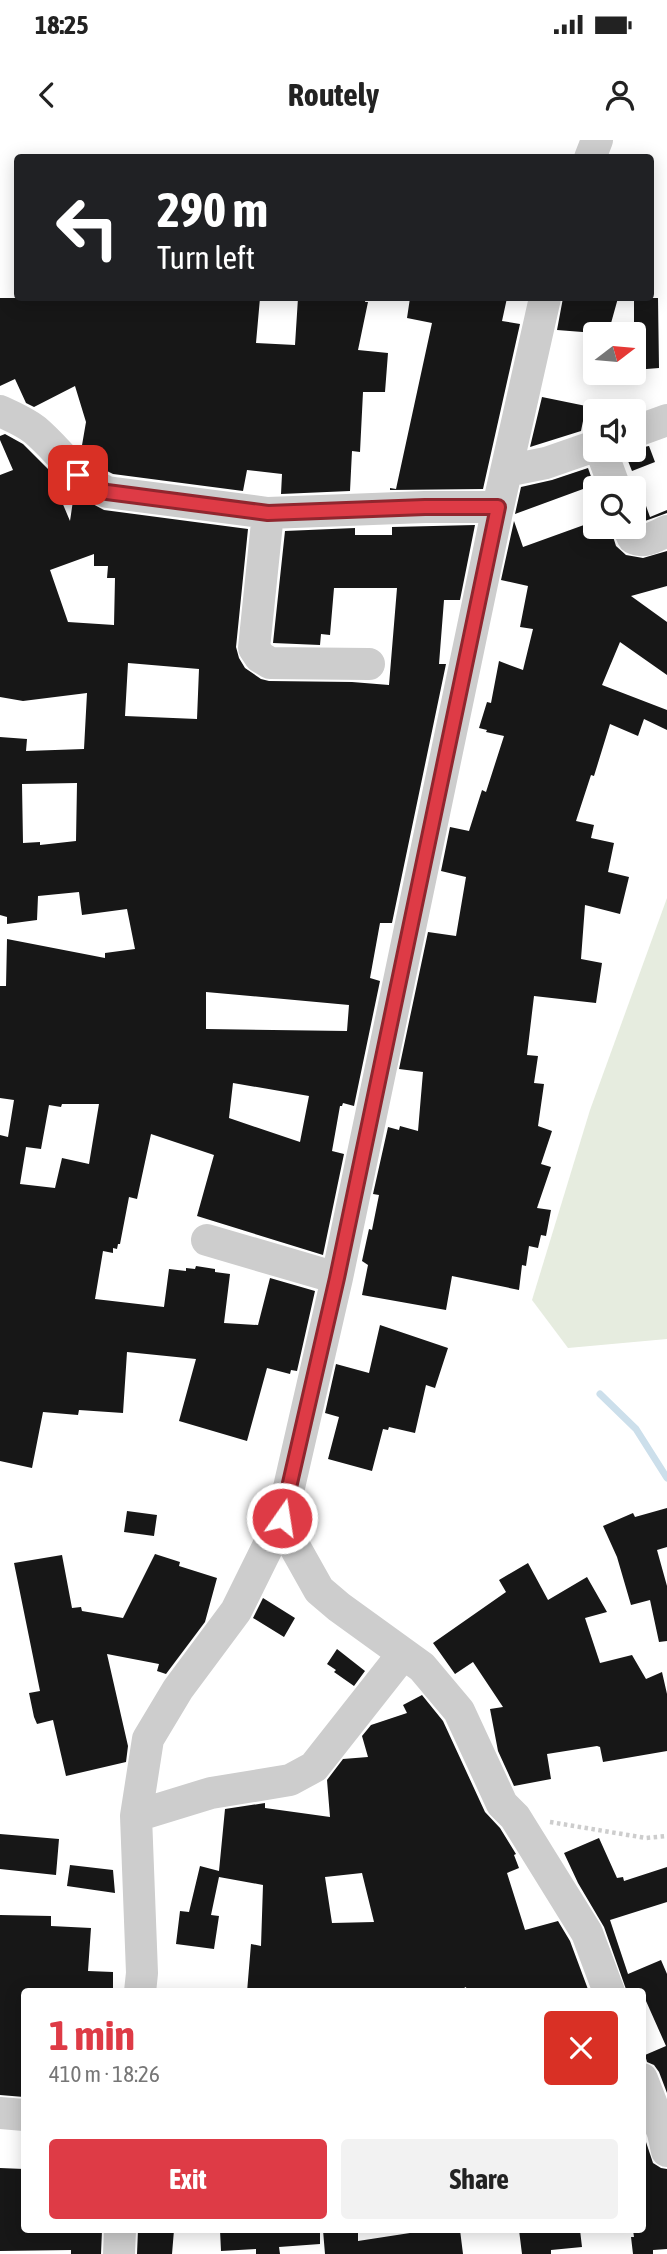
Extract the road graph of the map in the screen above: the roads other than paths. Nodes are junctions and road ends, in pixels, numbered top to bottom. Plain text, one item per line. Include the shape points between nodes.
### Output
1 (544, 301) edge
2 (0, 411) edge
3 (667, 420) edge
4 (646, 428) edge
5 (583, 450) edge
6 (506, 471) junction
7 (498, 507) junction
8 (268, 513) junction
9 (667, 531) edge
10 (636, 539) edge
11 (369, 664) dead end
12 (207, 1240) dead end
13 (337, 1278) junction
14 (282, 1518) junction
15 (403, 1654) junction
16 (136, 1816) junction
17 (140, 1988) edge
18 (608, 1988) edge
19 (646, 2089) edge
20 (0, 2113) edge
21 (21, 2115) edge
22 (666, 2139) edge
23 (120, 2233) edge
24 (119, 2254) edge

1 - 6 street
2 - 8 street via 33,428 78,475 107,492
3 - 4 street
5 - 6 street
6 - 7 street
7 - 8 street
7 - 13 street
8 - 11 street via 254,648 260,657 270,663
9 - 10 street via 643,541
12 - 13 street
13 - 14 street
14 - 15 street via 319,1590
14 - 16 street via 236,1611 178,1689 148,1739
15 - 16 street via 314,1767 290,1780 211,1793
15 - 18 street via 422,1667 459,1711 502,1804 515,1817 587,1933
16 - 17 street
19 - 22 street
20 - 21 street
23 - 24 street

